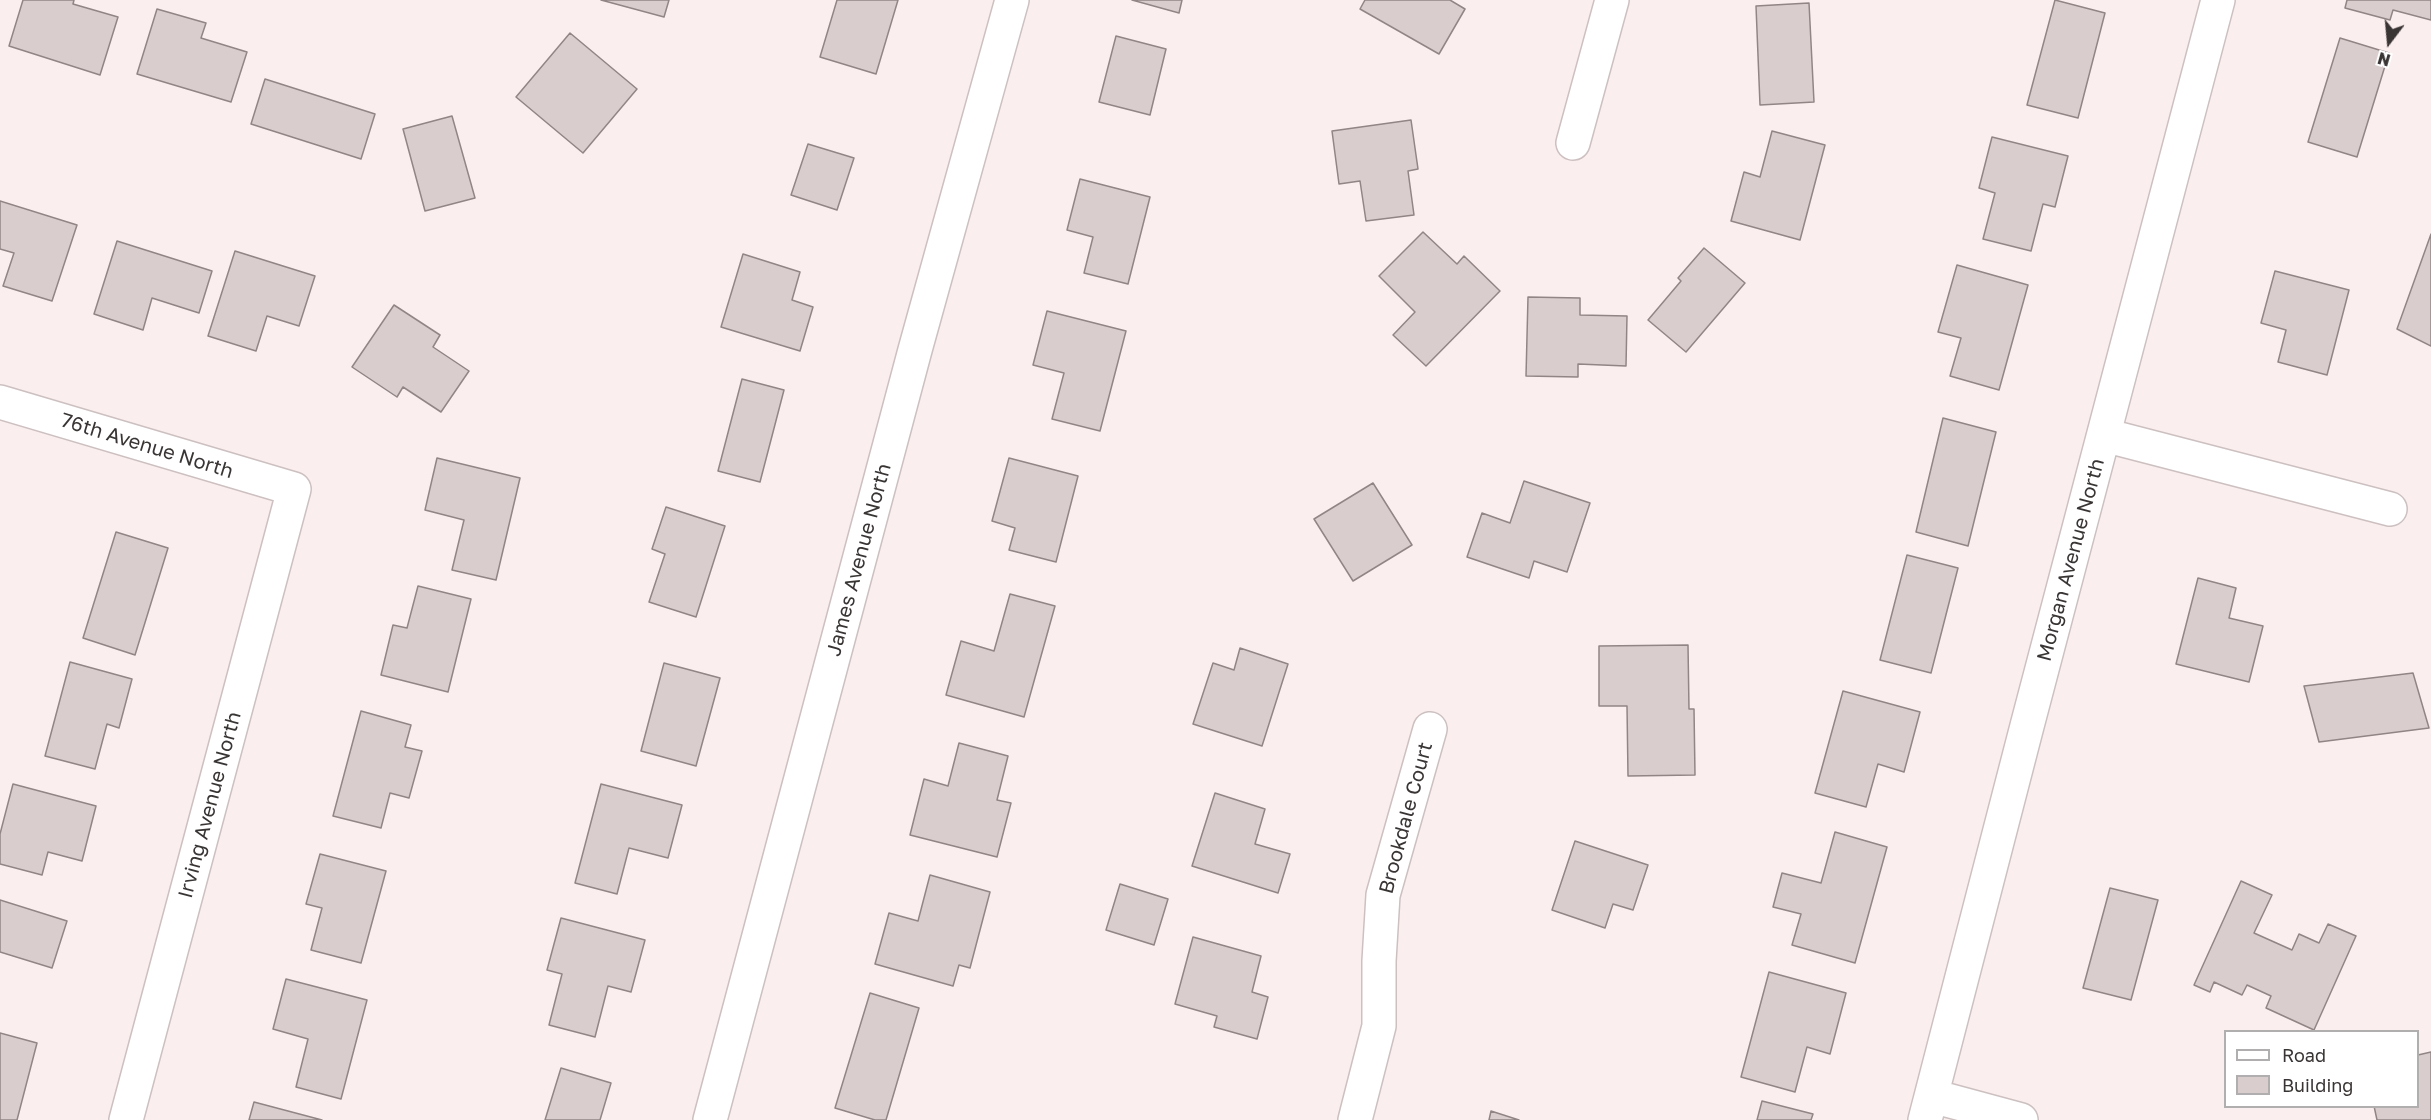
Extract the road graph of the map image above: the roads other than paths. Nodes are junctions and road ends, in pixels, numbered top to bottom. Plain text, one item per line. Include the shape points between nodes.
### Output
1 (1012, 0) edge
2 (1611, 0) edge
3 (2218, 0) edge
4 (1573, 143) dead end
5 (0, 402) edge
6 (2104, 435) junction
7 (294, 489) joint
8 (2390, 509) dead end
9 (1430, 729) dead end
10 (1928, 1108) edge
11 (126, 1120) edge
12 (710, 1120) edge
13 (1355, 1120) edge
14 (2021, 1120) edge

1 - 12 street, James Avenue North
2 - 4 street
3 - 6 street, Morgan Avenue North
5 - 7 street, 76th Avenue North
6 - 8 street
6 - 10 street, Morgan Avenue North
7 - 11 street, Irving Avenue North
9 - 13 street, Brookdale Court via 1383,895 1379,1026
10 - 14 street

